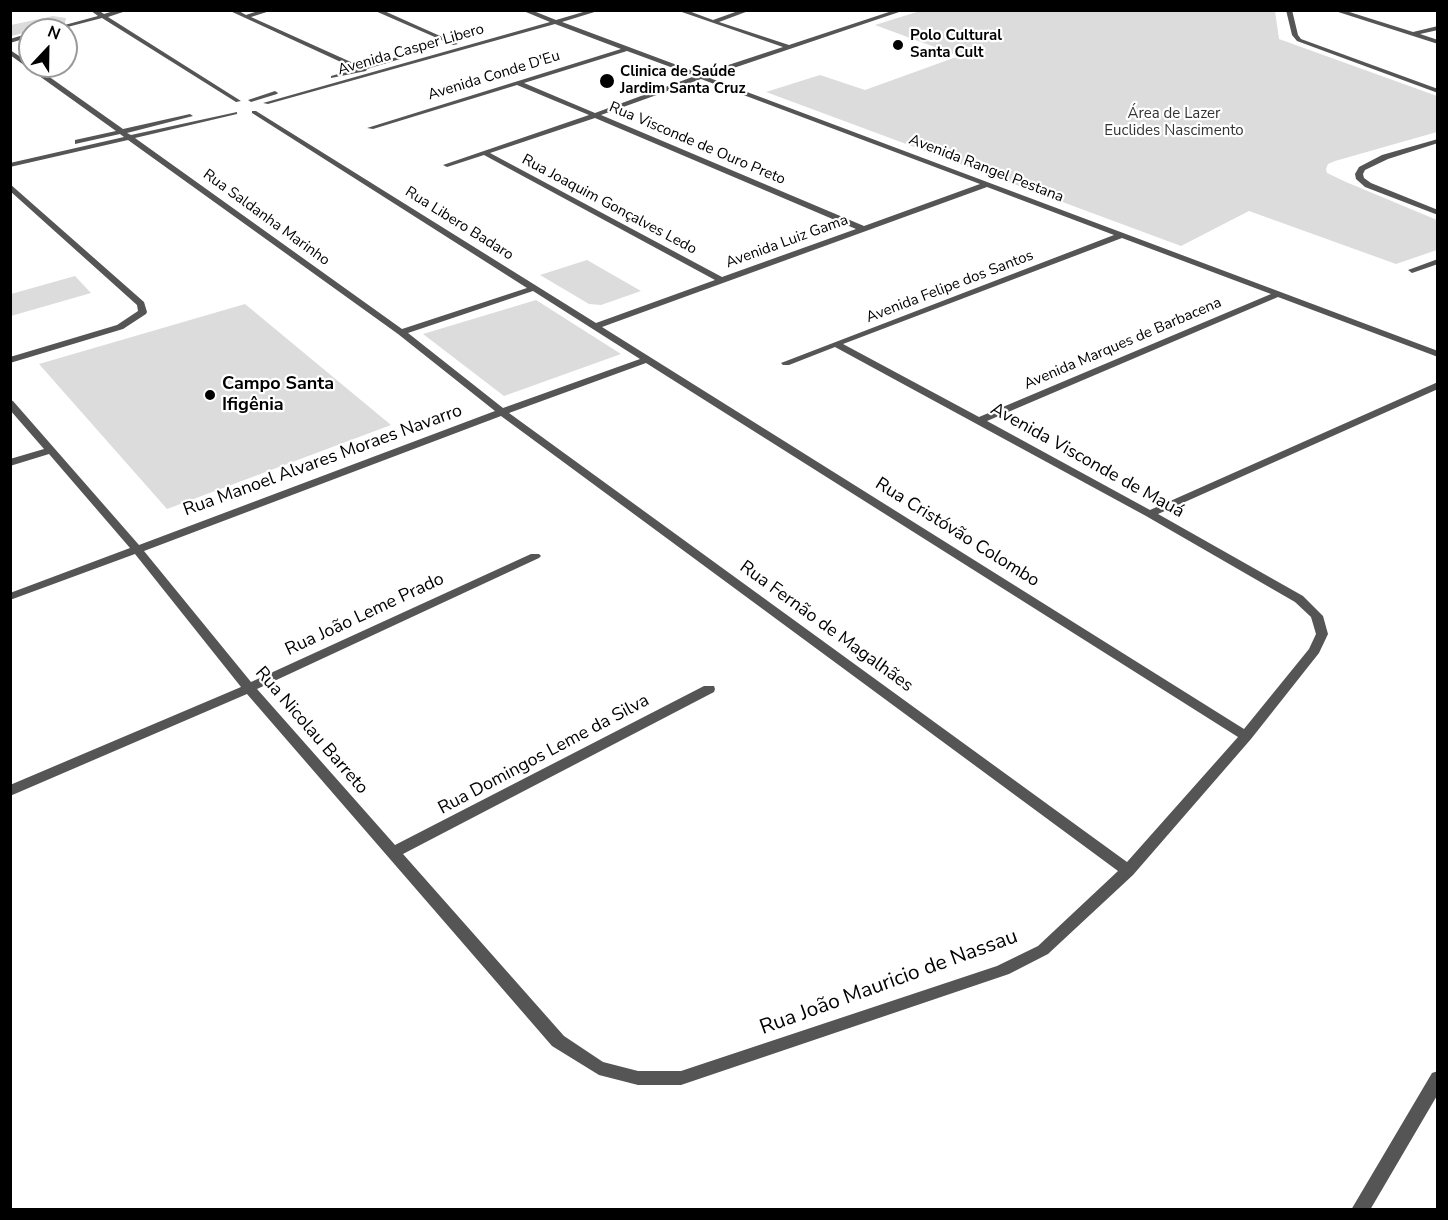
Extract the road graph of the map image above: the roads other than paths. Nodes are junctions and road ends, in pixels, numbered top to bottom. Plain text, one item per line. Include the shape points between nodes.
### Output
1 (93, 10) edge
2 (126, 10) edge
3 (231, 10) edge
4 (270, 10) edge
5 (376, 10) edge
6 (525, 10) edge
7 (574, 10) edge
8 (598, 10) edge
9 (679, 10) edge
10 (748, 10) edge
11 (902, 10) edge
12 (1289, 10) edge
13 (1335, 10) edge
14 (102, 16) junction
15 (244, 17) junction
16 (546, 18) junction
17 (78, 22) edge
18 (556, 22) junction
19 (712, 22) junction
20 (1437, 28) edge
21 (1413, 34) junction
22 (1437, 42) edge
23 (455, 44) junction
24 (789, 47) junction
25 (626, 50) junction
26 (10, 52) edge
27 (362, 69) junction
28 (374, 74) junction
29 (699, 77) junction
30 (519, 83) junction
31 (1437, 91) edge
32 (251, 100) junction
33 (238, 101) junction
34 (266, 104) junction
35 (226, 107) junction
36 (245, 113) junction
37 (596, 116) junction
38 (370, 128) dead end
39 (122, 131) junction
40 (131, 138) junction
41 (1437, 141) edge
42 (1428, 144) junction
43 (1437, 148) edge
44 (485, 153) junction
45 (10, 158) edge
46 (10, 165) edge
47 (447, 165) dead end
48 (987, 184) junction
49 (10, 186) edge
50 (1437, 213) edge
51 (864, 229) junction
52 (1122, 235) junction
53 (1437, 261) edge
54 (1412, 270) dead end
55 (721, 280) junction
56 (535, 288) junction
57 (1278, 294) junction
58 (596, 326) junction
59 (401, 332) junction
60 (836, 344) junction
61 (1437, 354) edge
62 (649, 359) junction
63 (10, 360) edge
64 (786, 363) dead end
65 (1437, 385) edge
66 (10, 403) edge
67 (502, 412) junction
68 (979, 421) junction
69 (50, 450) junction
70 (10, 463) edge
71 (1150, 514) junction
72 (136, 548) junction
73 (535, 556) dead end
74 (10, 597) edge
75 (1317, 616) joint
76 (249, 688) junction
77 (709, 689) dead end
78 (1246, 736) junction
79 (10, 790) edge
80 (395, 852) junction
81 (1128, 871) junction
82 (599, 1068) joint
83 (1437, 1078) edge
84 (1360, 1209) edge

1 - 14 street
2 - 14 street
3 - 15 street
4 - 15 street
5 - 23 street
6 - 16 street, Avenida Rangel Pestana
7 - 16 street, Avenida Casper Libero
8 - 18 street, Avenida Casper Libero
9 - 19 street
10 - 19 street
11 - 24 street
12 - 31 street via 1294,35 1299,40
13 - 21 street
14 - 17 street
14 - 33 street
15 - 27 street
16 - 18 street, Avenida Rangel Pestana
16 - 23 street, Avenida Casper Libero
18 - 25 street, Avenida Rangel Pestana
18 - 28 street, Avenida Casper Libero
19 - 24 street
20 - 21 street
21 - 22 street
23 - 27 street, Avenida Casper Libero
24 - 29 street
25 - 29 street, Avenida Rangel Pestana
25 - 30 street, Avenida Conde D'Eu
26 - 39 street, Rua Saldanha Marinho
27 - 28 street
27 - 32 street, Avenida Casper Libero
28 - 34 street, Avenida Casper Libero
29 - 37 street
29 - 48 street, Avenida Rangel Pestana
30 - 37 street, Rua Visconde de Ouro Preto
30 - 38 street, Avenida Conde D'Eu
32 - 33 street
32 - 34 street
33 - 35 street
34 - 36 street
35 - 36 street, Rua Libero Badaro
35 - 39 street
36 - 40 street
36 - 56 street, Rua Libero Badaro
37 - 44 street
37 - 51 street, Rua Visconde de Ouro Preto
39 - 40 street, Rua Saldanha Marinho
39 - 45 street
40 - 46 street
40 - 59 street, Rua Saldanha Marinho
41 - 42 street
42 - 43 street
42 - 50 street via 1385,157 1359,174 1368,185
44 - 47 street
44 - 55 street, Rua Joaquim Gonçalves Ledo
48 - 51 street, Avenida Luiz Gama
48 - 52 street, Avenida Rangel Pestana
49 - 63 street via 141,304 143,312 120,327
51 - 55 street, Avenida Luiz Gama
52 - 57 street, Avenida Rangel Pestana
52 - 60 street, Avenida Felipe dos Santos
53 - 54 street
55 - 58 street, Avenida Luiz Gama
56 - 58 street, Rua Libero Badaro
56 - 59 street
57 - 61 street, Avenida Rangel Pestana
57 - 68 street, Avenida Marques de Barbacena
58 - 62 street, Rua Libero Badaro
59 - 67 street, Rua Saldanha Marinho
60 - 64 street, Avenida Felipe dos Santos
60 - 68 street, Avenida Visconde de Mauá
62 - 67 street, Rua Manoel Alvares Moraes Navarro
62 - 78 street, Rua Cristóvão Colombo
65 - 71 street
66 - 69 street, Rua Nicolau Barreto
67 - 72 street, Rua Manoel Alvares Moraes Navarro
67 - 81 street, Rua Fernão de Magalhães
68 - 71 street, Avenida Visconde de Mauá
69 - 70 street
69 - 72 street, Rua Nicolau Barreto
71 - 75 street, Avenida Visconde de Mauá via 1299,599
72 - 74 street, Rua Manoel Alvares Moraes Navarro
72 - 76 street, Rua Nicolau Barreto
73 - 76 street, Rua João Leme Prado
75 - 78 street, Rua João Mauricio de Nassau via 1322,634 1315,650
76 - 79 street, Rua João Leme Prado
76 - 80 street, Rua Nicolau Barreto
77 - 80 street, Rua Domingos Leme da Silva
78 - 81 street, Rua João Mauricio de Nassau
80 - 82 street, Rua Nicolau Barreto via 558,1041
81 - 82 street, Rua João Mauricio de Nassau via 1043,950 1003,970 681,1078 638,1078
83 - 84 street

